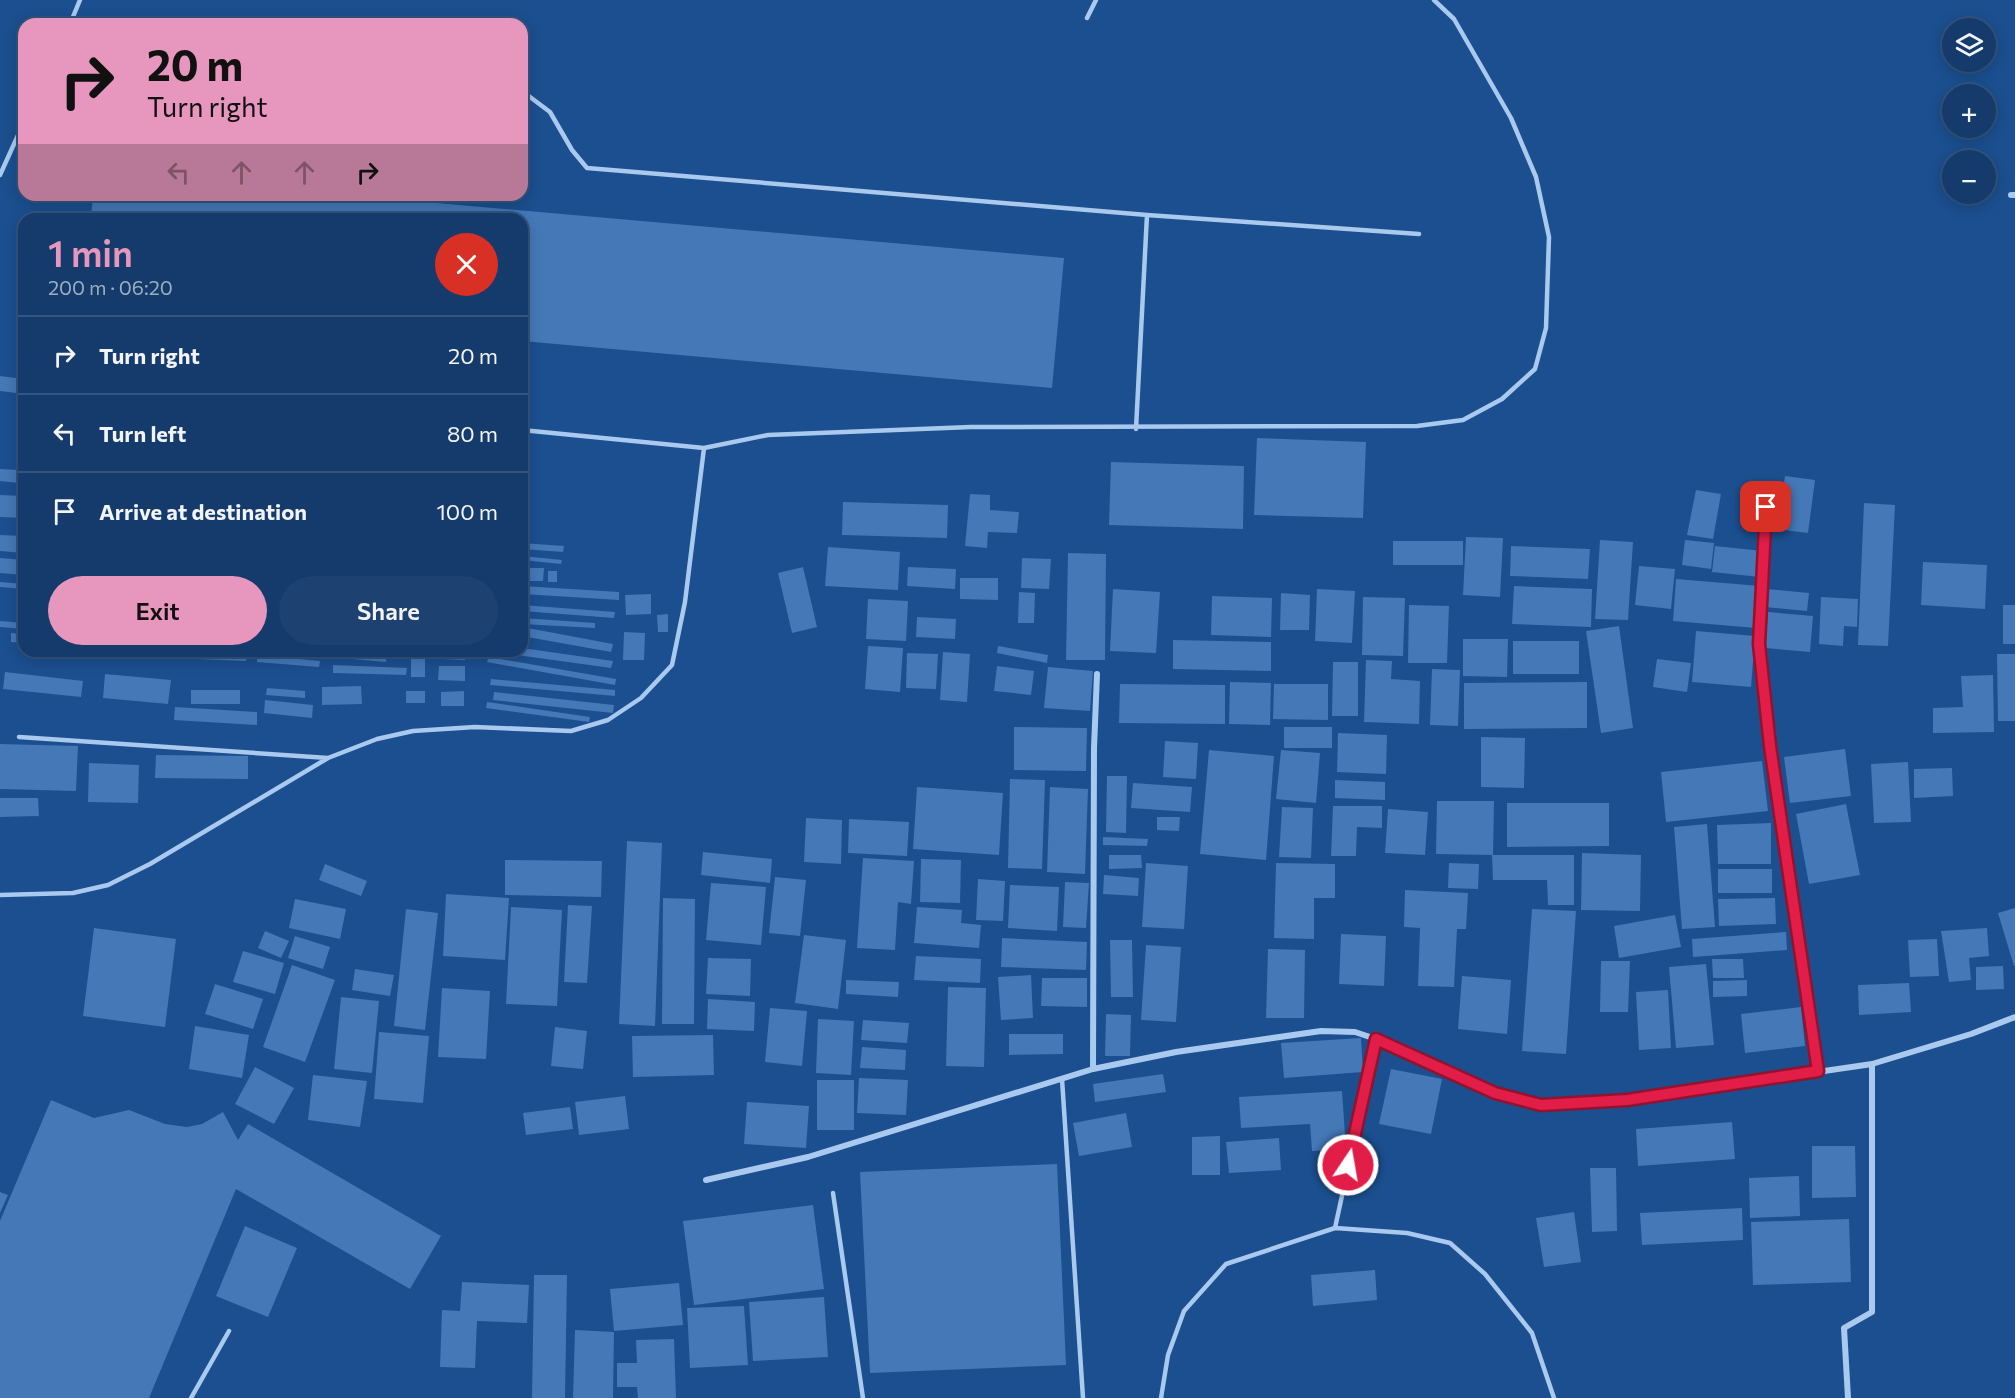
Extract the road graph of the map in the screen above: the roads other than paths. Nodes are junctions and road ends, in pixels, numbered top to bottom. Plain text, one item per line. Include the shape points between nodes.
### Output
1 (80, 0) edge
2 (1096, 0) edge
3 (1434, 0) edge
4 (72, 18) edge
5 (1087, 18) dead end
6 (528, 96) edge
7 (18, 135) edge
8 (0, 175) edge
9 (1148, 215) junction
10 (1419, 234) dead end
11 (1136, 429) junction
12 (528, 431) edge
13 (704, 448) junction
14 (1766, 507) dead end
15 (1097, 674) dead end
16 (19, 737) dead end
17 (328, 758) junction
18 (0, 895) edge
19 (2015, 1017) edge
20 (1376, 1039) junction
21 (1872, 1064) junction
22 (1093, 1069) junction
23 (1818, 1071) junction
24 (1062, 1079) junction
25 (706, 1180) dead end
26 (833, 1193) dead end
27 (1335, 1228) junction
28 (229, 1331) dead end
29 (191, 1398) edge
30 (862, 1398) edge
31 (1083, 1398) edge
32 (1161, 1398) edge
33 (1554, 1398) edge
34 (1848, 1398) edge

1 - 4 lane
2 - 5 lane
3 - 11 lane via 1454,19 1511,118 1536,177 1549,237 1546,328 1534,369 1502,399 1463,420 1417,426
6 - 9 lane via 550,112 587,168
7 - 8 lane
9 - 10 lane
9 - 11 lane
11 - 13 lane via 971,427 768,435
12 - 13 lane
13 - 17 lane via 685,602 672,665 641,698 608,720 571,731 475,727 413,731 377,739
14 - 23 street via 1759,644 1770,746
15 - 22 street
16 - 17 lane
17 - 18 lane via 160,859 108,885 73,893
19 - 21 street
20 - 22 street via 1355,1032 1321,1031 1176,1052
20 - 23 street via 1495,1093 1541,1105 1627,1100
20 - 27 lane
21 - 23 street
21 - 34 street via 1872,1312 1844,1328
22 - 24 street
24 - 25 street via 808,1157
24 - 31 lane
26 - 30 lane
27 - 32 lane via 1226,1264 1184,1311 1168,1355
27 - 33 lane via 1407,1233 1450,1243 1485,1274 1532,1333
28 - 29 lane

